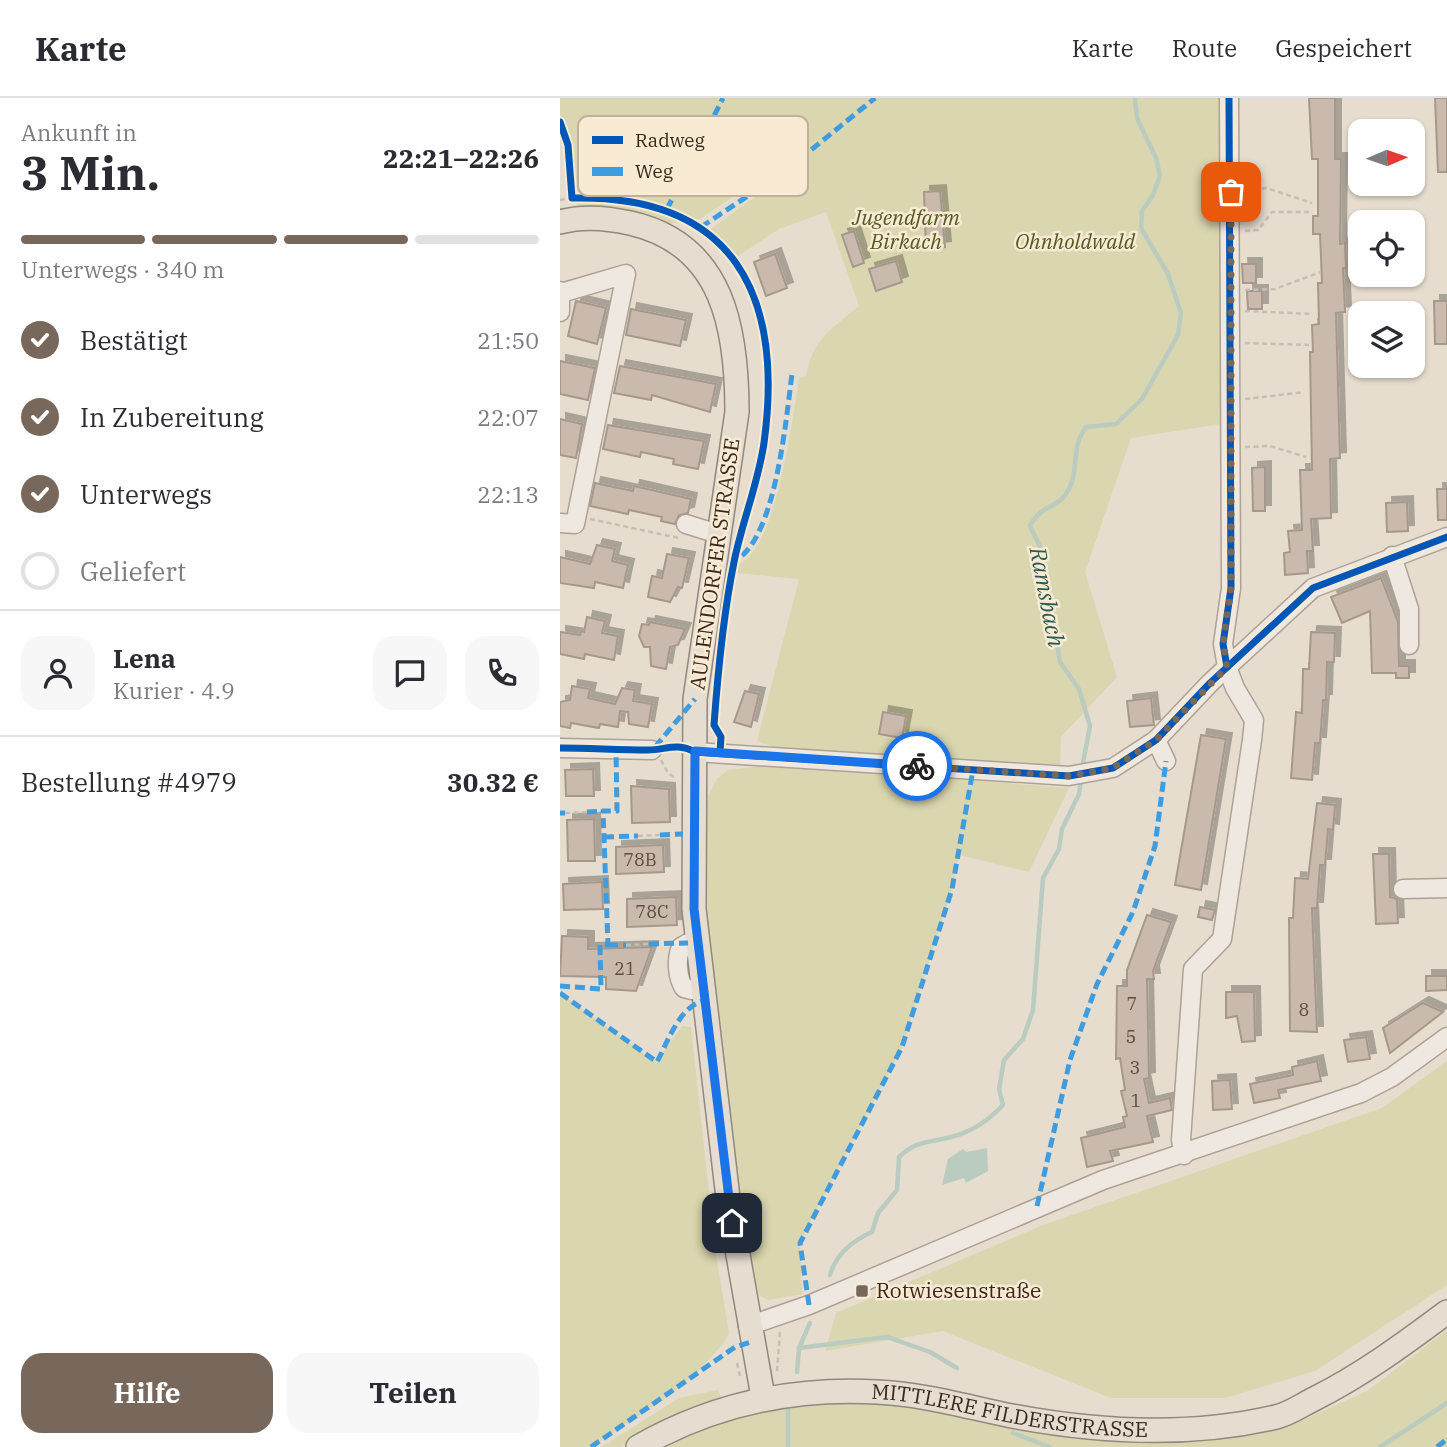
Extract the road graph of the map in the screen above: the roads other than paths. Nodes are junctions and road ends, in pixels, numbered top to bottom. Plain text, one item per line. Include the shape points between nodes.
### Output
1 (1229, 98) edge
2 (560, 222) edge
3 (560, 292) edge
4 (560, 312) edge
5 (568, 520) edge
6 (685, 532) road end
7 (718, 534) junction
8 (1447, 537) edge
9 (1392, 556) junction
10 (1409, 645) dead end
11 (1227, 667) junction
12 (1156, 740) junction
13 (560, 748) edge
14 (657, 755) road end
15 (694, 756) junction
16 (1166, 761) dead end
17 (1447, 888) edge
18 (1403, 889) dead end
19 (688, 943) dead end
20 (692, 990) dead end
21 (1447, 1037) edge
22 (1184, 1155) junction
23 (1447, 1312) edge
24 (748, 1326) junction
25 (762, 1398) junction
26 (638, 1447) edge

1 - 11 street via 1231,588 1223,644
2 - 7 main road, AULENDORFER STRASSE via 598,219 639,225 676,243 715,284 730,327 737,380 734,440
3 - 4 street
3 - 5 street via 626,274
6 - 7 street
7 - 15 main road, AULENDORFER STRASSE via 701,647
8 - 9 street
9 - 10 street via 1409,609
9 - 11 street via 1313,588
11 - 12 street
11 - 22 street via 1254,720 1222,939 1193,970 1181,1140
12 - 15 street via 1113,768 1069,776 720,752
12 - 16 street
13 - 14 street
15 - 24 main road, AULENDORFER STRASSE via 696,934
17 - 18 street
19 - 20 street via 678,954 680,981
21 - 22 street via 1392,1077 1361,1093
22 - 24 street via 1081,1189 798,1310
23 - 25 main road, MITTLERE FILDERSTRASSE via 1358,1377 1279,1417 1191,1429 1091,1427 880,1392 803,1392
24 - 25 main road, AULENDORFER STRASSE
25 - 26 main road, MITTLERE FILDERSTRASSE via 693,1420

